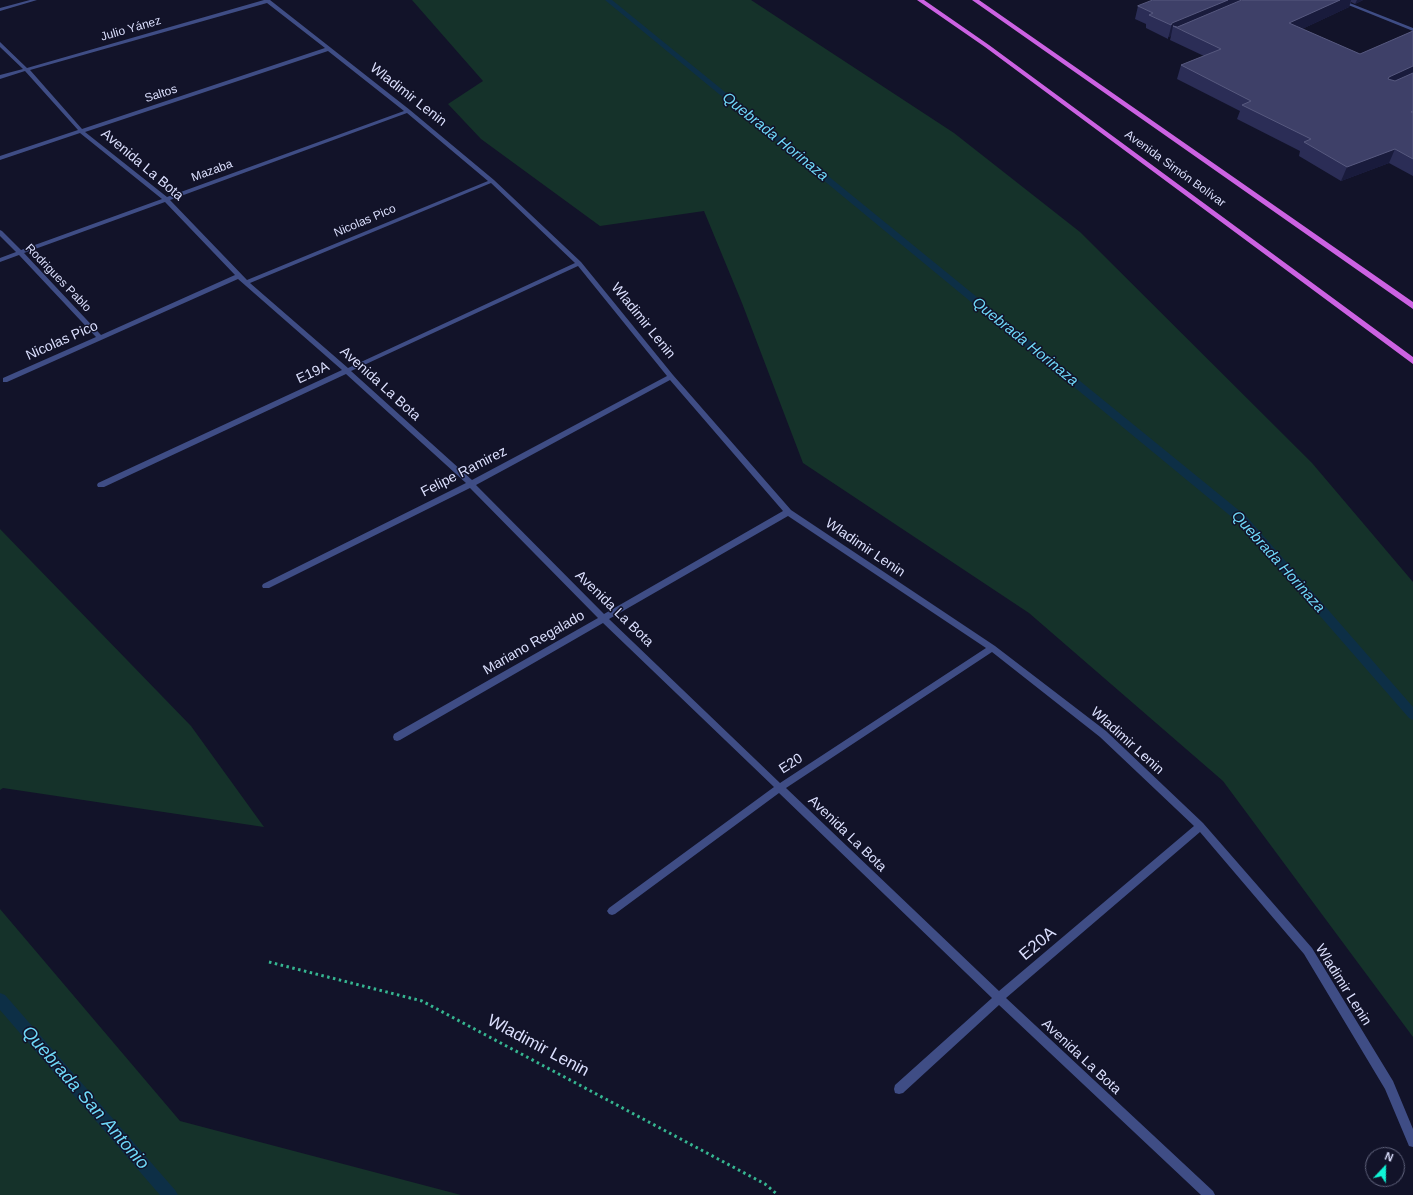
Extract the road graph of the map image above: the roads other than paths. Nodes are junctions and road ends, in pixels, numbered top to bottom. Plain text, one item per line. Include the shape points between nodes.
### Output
1 (35, 0) edge
2 (920, 0) edge
3 (975, 0) edge
4 (1338, 0) edge
5 (267, 1) edge
6 (0, 10) edge
7 (1413, 30) edge
8 (0, 44) edge
9 (328, 49) junction
10 (26, 69) junction
11 (0, 77) edge
12 (408, 110) junction
13 (81, 131) junction
14 (0, 158) edge
15 (492, 181) junction
16 (166, 199) junction
17 (0, 232) edge
18 (19, 253) junction
19 (0, 260) edge
20 (580, 263) junction
21 (239, 276) junction
22 (247, 282) junction
23 (1413, 306) edge
24 (100, 338) junction
25 (1413, 360) edge
26 (347, 371) junction
27 (671, 377) junction
28 (5, 380) dead end
29 (471, 484) junction
30 (101, 485) dead end
31 (788, 512) junction
32 (266, 586) dead end
33 (603, 618) junction
34 (992, 648) junction
35 (397, 737) dead end
36 (781, 787) junction
37 (1200, 826) junction
38 (612, 911) dead end
39 (999, 998) junction
40 (899, 1088) dead end
41 (1413, 1142) edge
42 (1209, 1195) edge

1 - 6 street
2 - 25 highway, Avenida Simón Bolívar via 987,46
3 - 23 highway, Avenida Simón Bolívar
4 - 7 street
5 - 9 street, Wladimir Lenin
5 - 10 street, Julio Yánez
8 - 10 street, Avenida La Bota
9 - 12 street, Wladimir Lenin
9 - 13 street, Saltos
10 - 11 street, Julio Yánez
10 - 13 street, Avenida La Bota
12 - 15 street, Wladimir Lenin
12 - 16 street, Mazaba
13 - 14 street, Saltos
13 - 16 street, Avenida La Bota
15 - 20 street, Wladimir Lenin
15 - 22 street, Nicolas Pico
16 - 18 street, Mazaba
16 - 21 street, Avenida La Bota
17 - 18 street, Rodrigues Pablo
18 - 19 street, Mazaba
18 - 24 street, Rodrigues Pablo
20 - 26 street, E19A
20 - 27 street, Wladimir Lenin
21 - 22 street, Avenida La Bota
21 - 24 street, Nicolas Pico
22 - 26 street, Avenida La Bota
24 - 28 street, Nicolas Pico
26 - 29 street, Avenida La Bota
26 - 30 street, E19A
27 - 29 street, Felipe Ramirez
27 - 31 street, Wladimir Lenin
29 - 32 street, Felipe Ramirez
29 - 33 street, Avenida La Bota
31 - 33 street, Mariano Regalado
31 - 34 street, Wladimir Lenin
33 - 35 street, Mariano Regalado
33 - 36 street, Avenida La Bota
34 - 36 street, E20
34 - 37 street, Wladimir Lenin via 1103,734
36 - 38 street, E20
36 - 39 street, Avenida La Bota
37 - 39 street, E20A
37 - 41 street, Wladimir Lenin via 1308,951 1389,1086
39 - 40 street, E20A
39 - 42 street, Avenida La Bota

